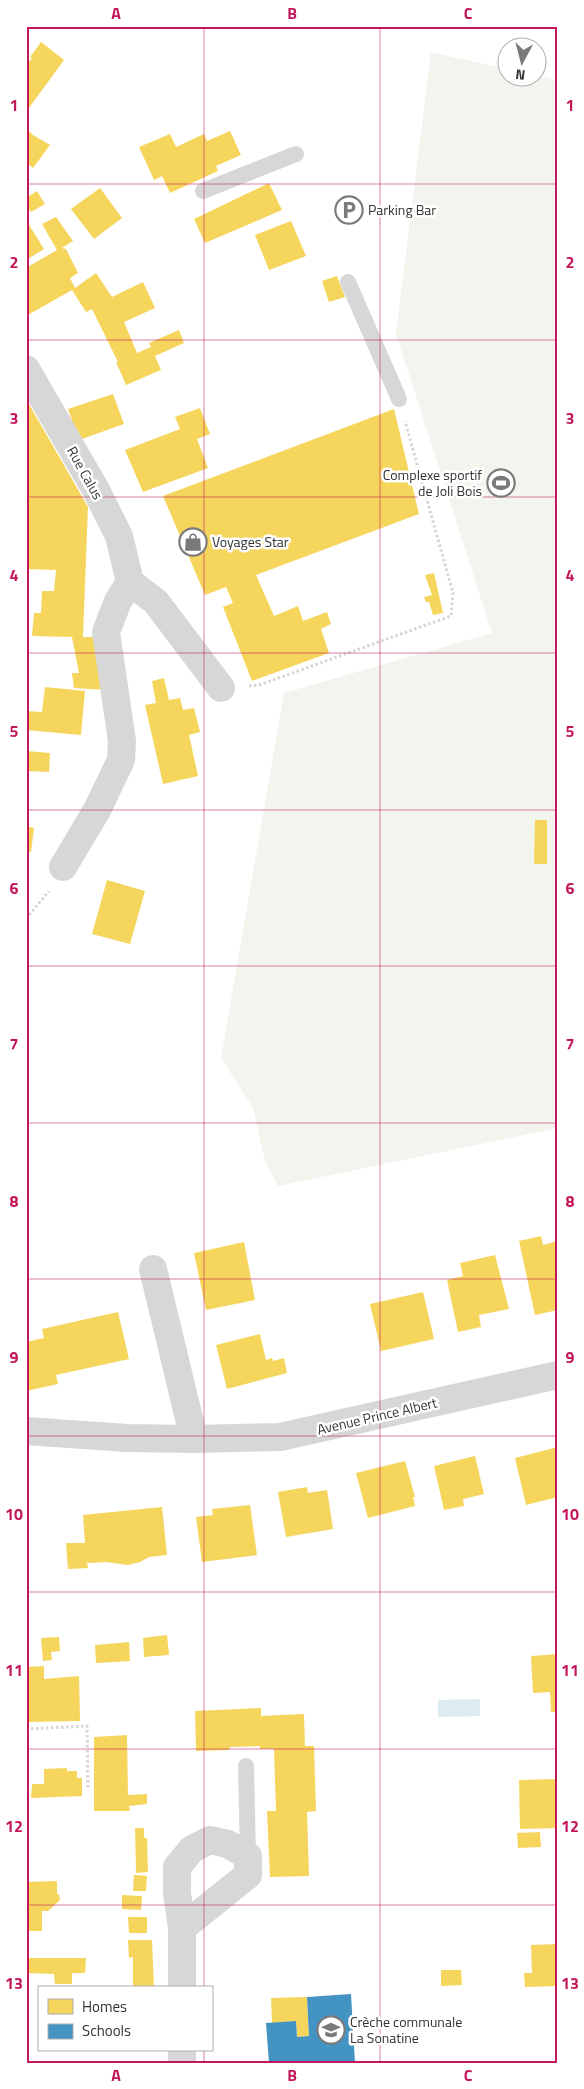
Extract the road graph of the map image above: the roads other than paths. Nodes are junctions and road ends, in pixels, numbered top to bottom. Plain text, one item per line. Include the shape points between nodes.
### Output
1 (296, 154) dead end
2 (204, 191) dead end
3 (348, 282) dead end
4 (26, 369) edge
5 (399, 399) road end
6 (130, 582) junction
7 (221, 688) road end
8 (63, 867) road end
9 (153, 1269) dead end
10 (558, 1375) edge
11 (26, 1431) edge
12 (194, 1440) junction
13 (246, 1766) dead end
14 (248, 1856) junction
15 (182, 1928) junction
16 (182, 1986) edge

1 - 2 lane
3 - 5 lane
4 - 6 street, Rue Calus via 119,536
6 - 7 street via 156,602
6 - 8 street via 118,601 106,632 122,741 121,760 97,810
9 - 12 street
10 - 12 street, Avenue Prince Albert via 280,1437
11 - 12 street, Avenue Prince Albert
13 - 14 lane
14 - 15 street via 248,1875
14 - 15 street via 228,1844 210,1840 192,1849 177,1867
15 - 16 street

